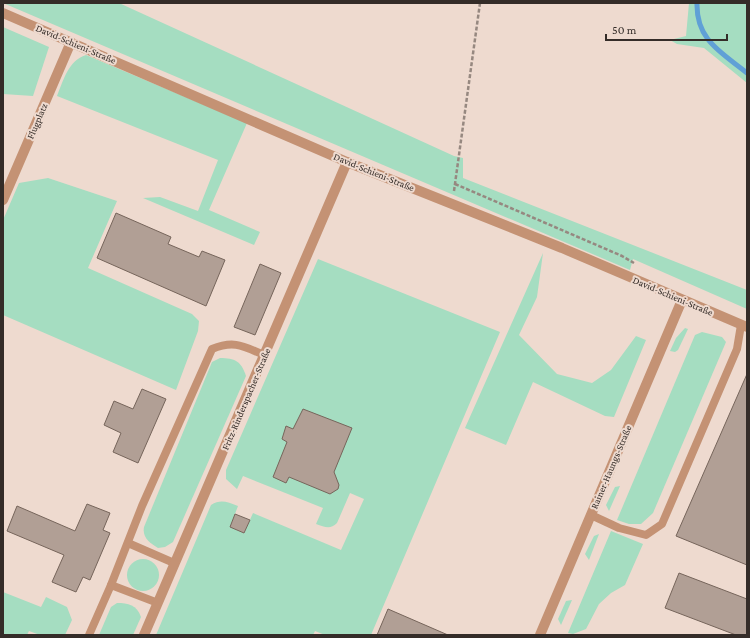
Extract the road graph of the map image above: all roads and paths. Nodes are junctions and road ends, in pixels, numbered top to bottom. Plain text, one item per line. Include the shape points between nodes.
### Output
1 (480, 3) edge
2 (3, 13) edge
3 (71, 42) junction
4 (347, 162) junction
5 (3, 200) edge
6 (452, 204) junction
7 (682, 300) junction
8 (744, 326) edge
9 (264, 355) junction
10 (591, 515) junction
11 (128, 543) junction
12 (174, 563) junction
13 (111, 584) junction
14 (158, 603) junction
15 (89, 635) edge
16 (144, 635) edge
17 (540, 635) edge

1 - 6 path
2 - 3 street, David-Schieni-Straße
3 - 4 street, David-Schieni-Straße
3 - 5 street, Flugplatz
4 - 6 street, David-Schieni-Straße
4 - 9 street, Fritz-Rinderspacher-Straße
6 - 7 street, David-Schieni-Straße
7 - 8 street, David-Schieni-Straße
7 - 10 street, Rainer-Haungs-Straße
8 - 10 lane via 737,350 662,524 646,535 619,528
9 - 11 lane via 240,345 225,344 212,349
9 - 12 street, Fritz-Rinderspacher-Straße
10 - 17 street, Rainer-Haungs-Straße
11 - 12 lane
11 - 13 lane
12 - 14 street, Fritz-Rinderspacher-Straße
13 - 14 lane
13 - 15 lane
14 - 16 street, Fritz-Rinderspacher-Straße

